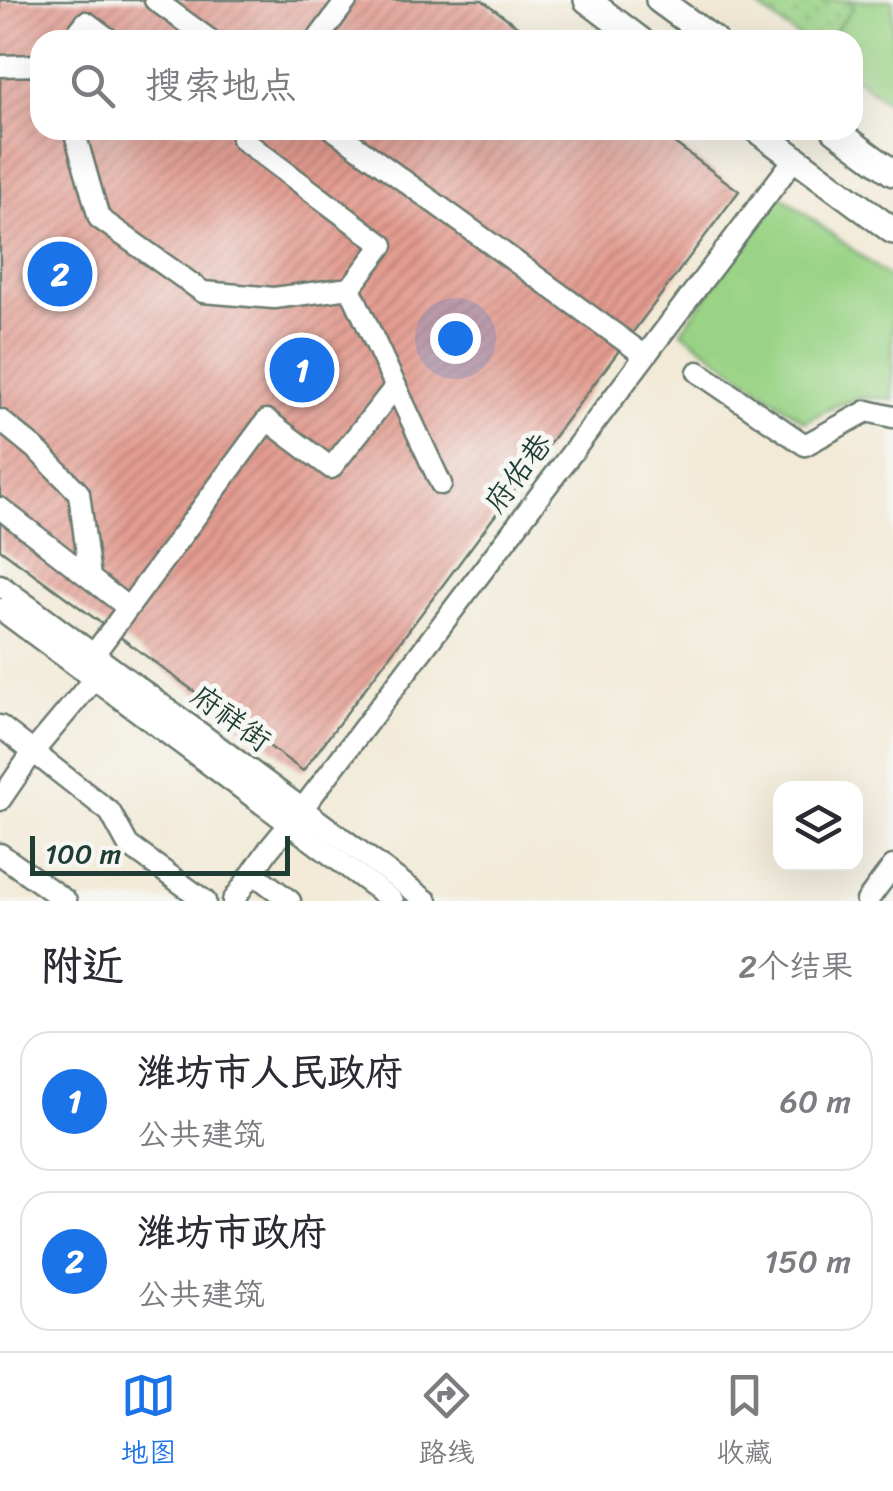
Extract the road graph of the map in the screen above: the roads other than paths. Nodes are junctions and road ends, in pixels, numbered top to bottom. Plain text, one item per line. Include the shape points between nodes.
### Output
1 (155, 0) edge
2 (347, 0) edge
3 (587, 0) edge
4 (659, 0) edge
5 (196, 30) edge
6 (324, 30) edge
7 (627, 30) edge
8 (700, 30) edge
9 (0, 66) edge
10 (30, 66) edge
11 (77, 140) edge
12 (249, 140) edge
13 (348, 140) edge
14 (771, 140) edge
15 (849, 140) edge
16 (795, 158) junction
17 (893, 173) edge
18 (893, 230) edge
19 (350, 288) junction
20 (644, 355) junction
21 (698, 372) dead end
22 (396, 386) junction
23 (893, 417) edge
24 (0, 420) edge
25 (442, 484) dead end
26 (0, 508) edge
27 (90, 577) junction
28 (0, 585) edge
29 (127, 607) junction
30 (0, 609) edge
31 (94, 654) junction
32 (94, 679) junction
33 (0, 726) edge
34 (33, 752) junction
35 (0, 800) edge
36 (297, 816) junction
37 (0, 854) edge
38 (893, 866) edge
39 (253, 874) junction
40 (66, 901) edge
41 (205, 901) edge
42 (233, 901) edge
43 (290, 901) edge
44 (392, 901) edge
45 (427, 901) edge
46 (867, 901) edge

1 - 5 street
2 - 6 street
3 - 7 main road
4 - 8 main road
9 - 10 street
11 - 19 street via 100,218 203,292 274,298
12 - 19 street via 383,244
13 - 20 street
14 - 16 main road
15 - 17 main road
16 - 18 main road
16 - 20 street, 府佑巷
19 - 22 street
20 - 36 street, 府佑巷
21 - 23 street via 804,445 867,411
22 - 25 street
22 - 29 street via 331,468 267,420
24 - 27 street via 79,493
26 - 27 street
27 - 29 street
28 - 31 street, 府祥街
29 - 31 street
30 - 32 street, 府祥街
31 - 36 street, 府祥街
32 - 34 street
32 - 36 street, 府祥街
33 - 34 street
34 - 35 street
34 - 41 street via 110,812 128,845
36 - 39 street, 府佑巷
36 - 44 street, 府祥街
36 - 45 street, 府祥街
37 - 40 street
38 - 46 street
39 - 42 street, 府佑巷
39 - 43 street

